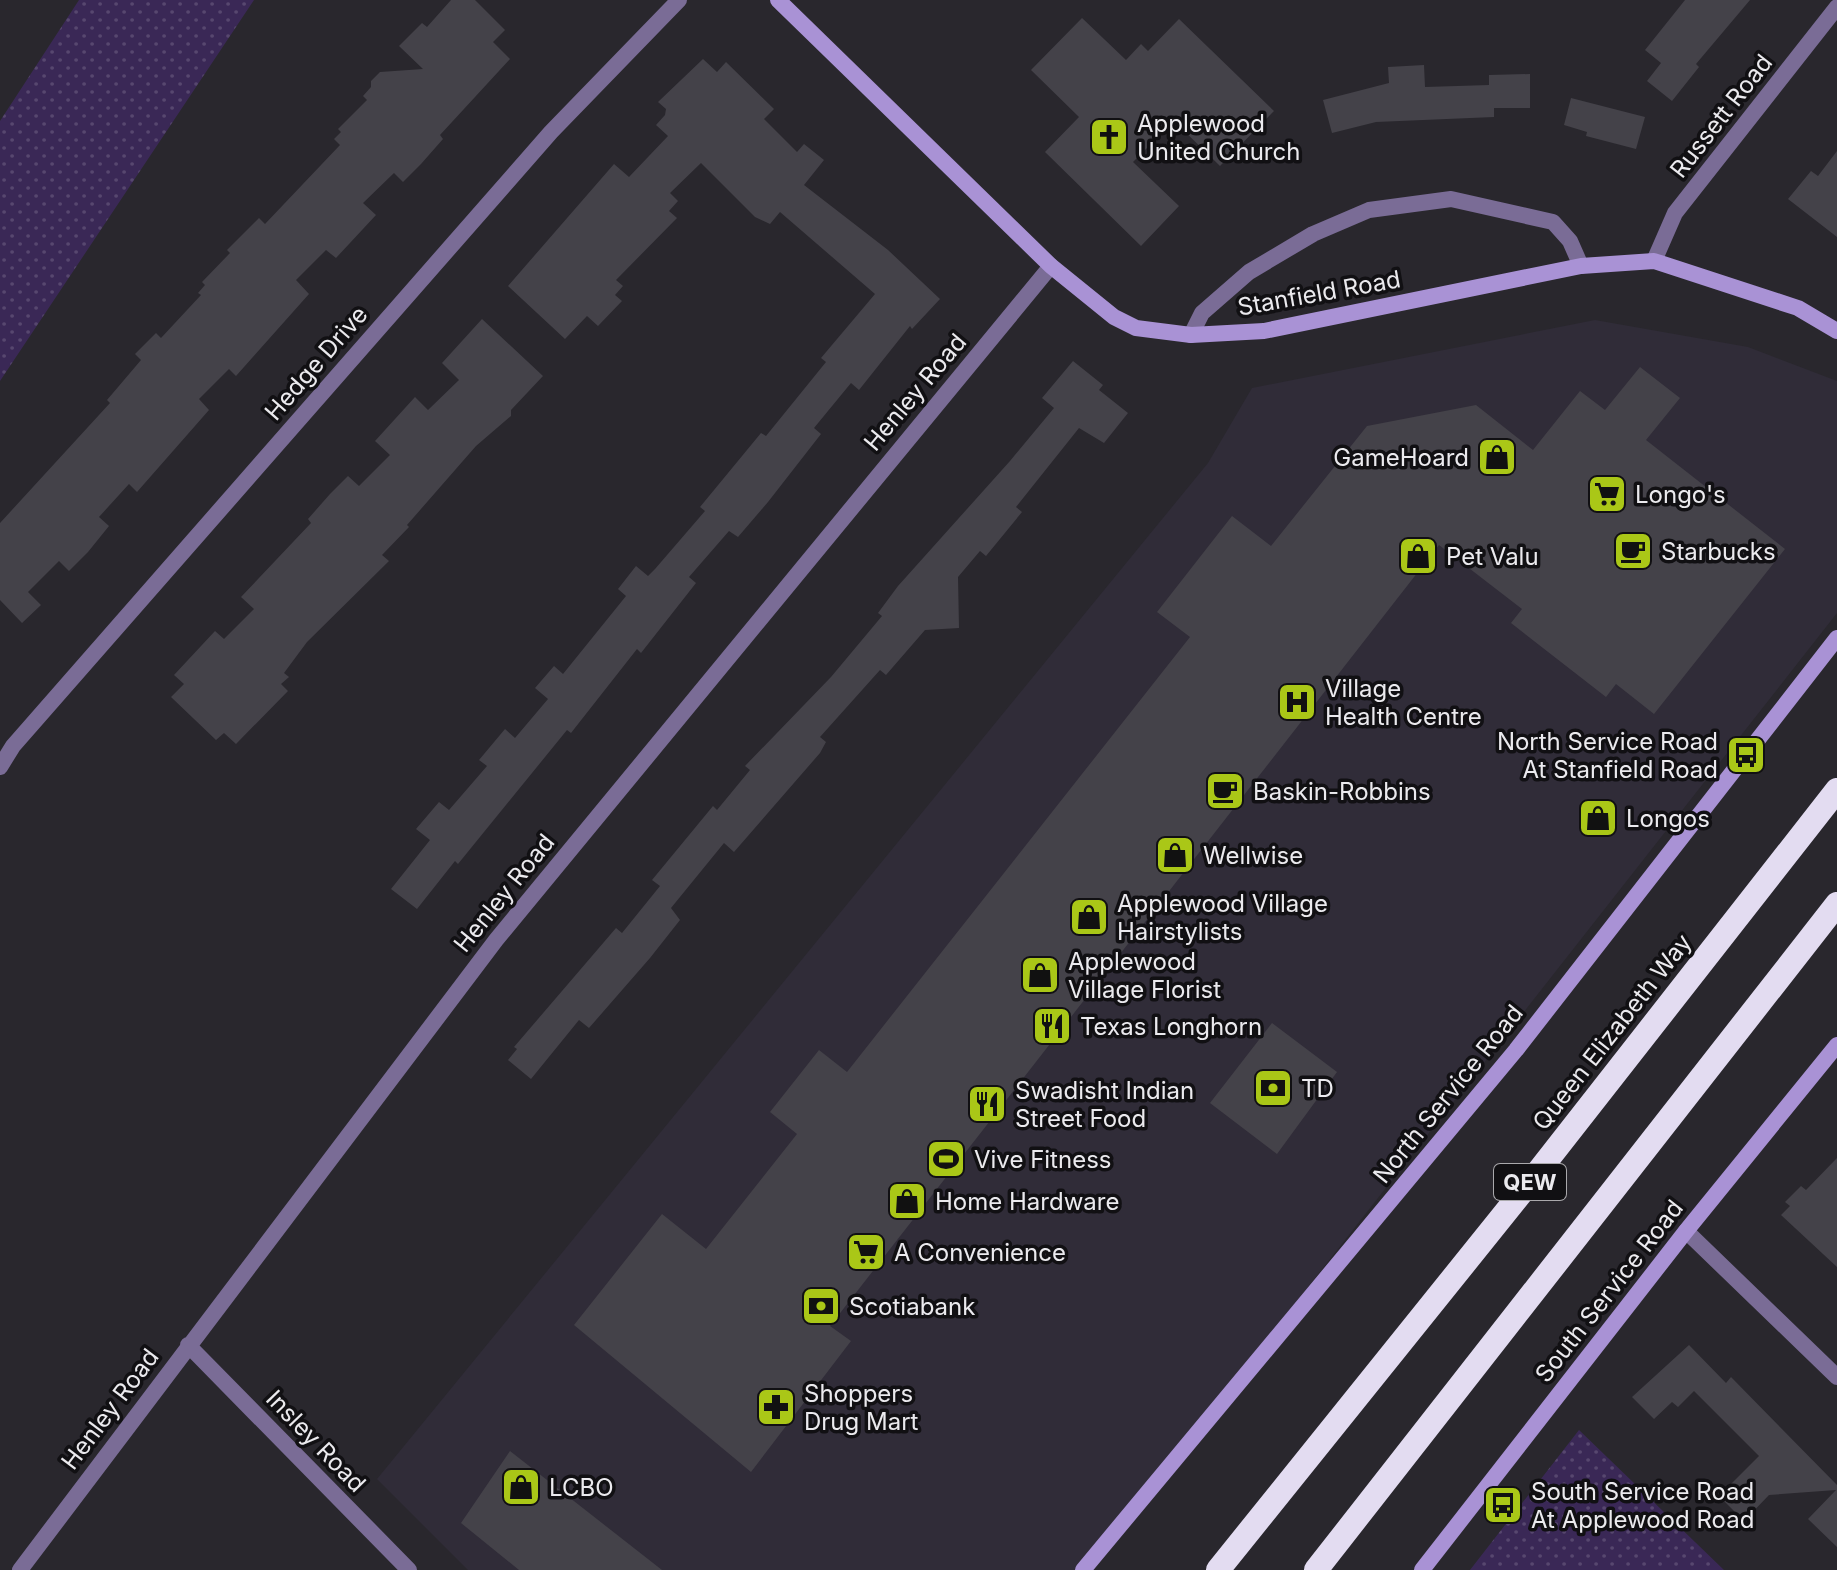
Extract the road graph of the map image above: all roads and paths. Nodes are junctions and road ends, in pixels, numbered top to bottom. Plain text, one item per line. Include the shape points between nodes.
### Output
1 (679, 0) edge
2 (778, 0) edge
3 (1837, 7) edge
4 (1654, 261) junction
5 (1051, 266) junction
6 (1581, 266) junction
7 (1837, 331) edge
8 (1191, 335) junction
9 (1837, 638) edge
10 (0, 767) edge
11 (1837, 790) edge
12 (1837, 904) edge
13 (1837, 1045) edge
14 (1686, 1231) junction
15 (188, 1345) junction
16 (1837, 1377) edge
17 (20, 1570) edge
18 (409, 1570) edge
19 (1083, 1570) edge
20 (1218, 1570) edge
21 (1316, 1570) edge
22 (1422, 1570) edge

1 - 10 street, Hedge Drive via 551,132
2 - 5 main road, Stanfield Road
3 - 4 street, Russett Road via 1675,213
4 - 6 main road, Stanfield Road
4 - 7 main road, Stanfield Road via 1798,308
5 - 8 main road, Stanfield Road via 1114,317 1149,331
5 - 15 street, Henley Road via 496,940
6 - 8 main road, Stanfield Road via 1264,331
6 - 8 street via 1570,241 1553,222 1451,199 1369,210 1313,234 1249,272 1202,313
9 - 19 main road, North Service Road via 1516,1050
11 - 20 highway, Queen Elizabeth Way / QEW
12 - 21 highway, QEW
13 - 14 main road, South Service Road
14 - 16 street
14 - 22 main road, South Service Road
15 - 17 street, Henley Road
15 - 18 street, Insley Road

